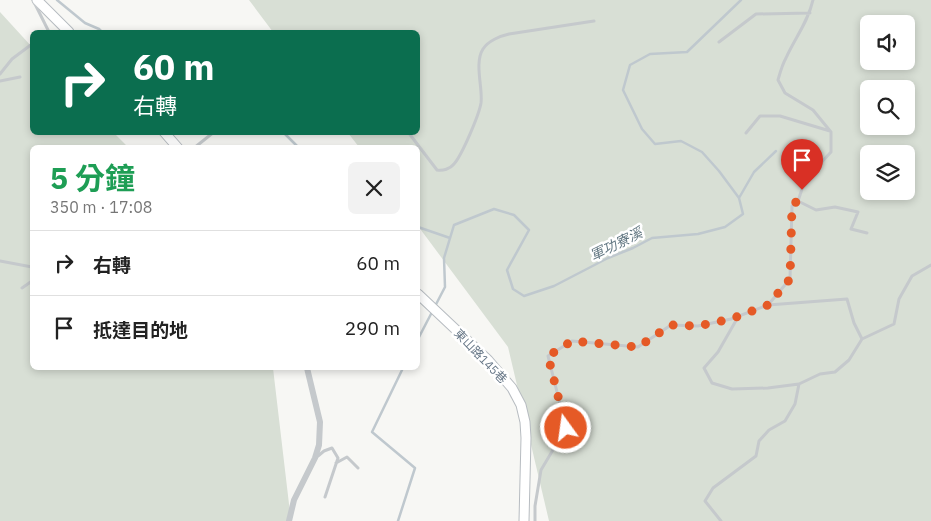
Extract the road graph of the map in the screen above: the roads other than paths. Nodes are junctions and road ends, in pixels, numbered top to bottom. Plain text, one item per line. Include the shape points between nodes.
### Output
1 (32, 0) edge
2 (37, 0) edge
3 (814, 0) edge
4 (810, 13) junction
5 (594, 21) dead end
6 (48, 30) edge
7 (67, 30) edge
8 (719, 42) dead end
9 (30, 46) edge
10 (0, 74) edge
11 (20, 77) dead end
12 (0, 81) edge
13 (831, 132) junction
14 (746, 133) dead end
15 (167, 135) edge
16 (210, 135) edge
17 (410, 135) edge
18 (175, 145) edge
19 (198, 145) edge
20 (418, 145) edge
21 (420, 148) edge
22 (798, 200) junction
23 (867, 233) dead end
24 (0, 261) edge
25 (931, 265) edge
26 (30, 267) edge
27 (30, 282) edge
28 (22, 288) dead end
29 (420, 296) edge
30 (768, 305) junction
31 (738, 317) junction
32 (862, 339) junction
33 (307, 370) edge
34 (799, 384) junction
35 (315, 458) junction
36 (336, 463) junction
37 (358, 468) dead end
38 (325, 497) dead end
39 (289, 521) edge
40 (524, 521) edge
41 (535, 521) edge
42 (721, 521) edge

1 - 6 lane
2 - 7 street
3 - 4 lane
4 - 8 lane via 756,14
4 - 13 lane via 778,80 785,93 813,110
5 - 21 lane via 499,36 483,49 480,56 481,103 454,165 444,171 437,170
9 - 10 lane via 12,59
11 - 12 lane
13 - 14 lane via 780,116 760,116
13 - 22 lane via 830,152 805,180
15 - 18 street
16 - 19 lane
17 - 20 lane
22 - 23 lane via 816,210 835,207 858,212 851,229
22 - 30 lane via 792,206 790,279
24 - 26 lane
25 - 32 lane via 912,276 899,299 894,324
27 - 28 lane
29 - 40 street, 東山路145巷 via 488,360 512,388 521,405 526,422
30 - 31 lane
30 - 32 lane via 847,299
31 - 34 lane via 718,352 704,368 712,383 732,389
31 - 41 lane via 698,326 671,325 638,347 572,341 548,356 566,428 542,470
32 - 34 lane via 849,360 835,372 820,374
33 - 35 street via 320,422
34 - 42 lane via 795,404 785,421 769,430 759,441 756,456 713,488 705,501
35 - 36 lane via 332,448 338,458
35 - 39 street via 294,500
36 - 37 lane via 347,457
36 - 38 lane

